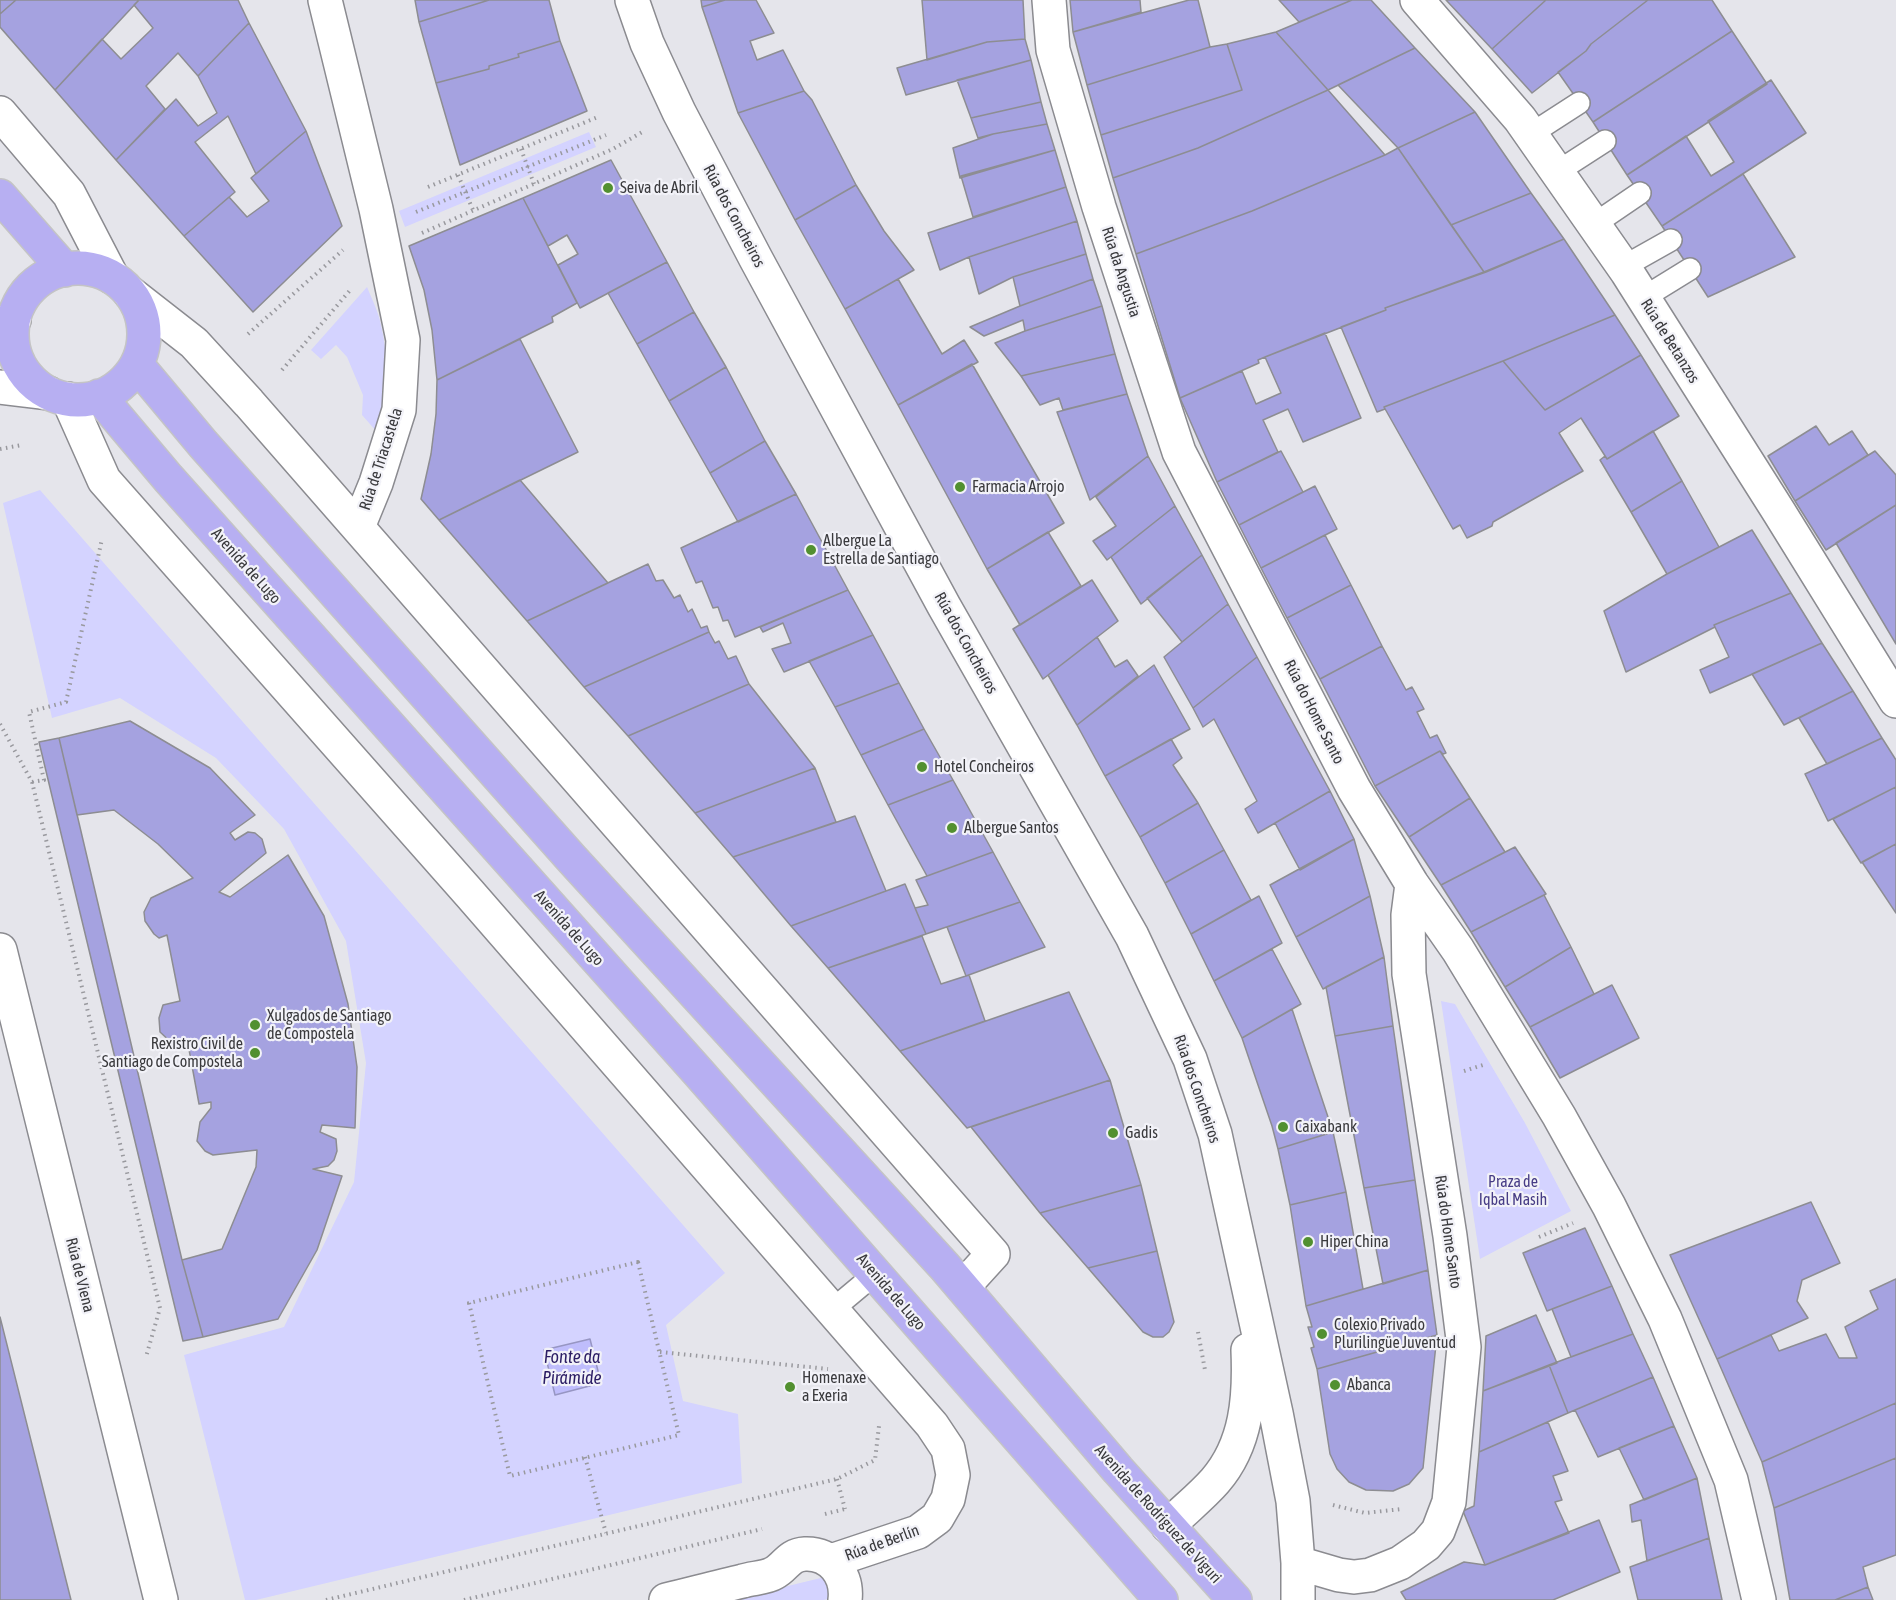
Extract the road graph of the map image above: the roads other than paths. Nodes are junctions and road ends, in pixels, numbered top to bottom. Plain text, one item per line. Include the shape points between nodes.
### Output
1 (325, 0) edge
2 (632, 0) edge
3 (1049, 0) edge
4 (1417, 0) edge
5 (1580, 103) dead end
6 (0, 113) edge
7 (1531, 134) junction
8 (1605, 141) dead end
9 (1557, 172) junction
10 (1640, 194) dead end
11 (0, 196) edge
12 (1593, 225) junction
13 (1671, 240) dead end
14 (1623, 267) junction
15 (1690, 269) dead end
16 (65, 270) junction
17 (121, 285) junction
18 (1643, 298) junction
19 (8, 308) edge
20 (137, 365) junction
21 (0, 387) edge
22 (72, 396) junction
23 (358, 527) junction
24 (1221, 536) joint
25 (1896, 701) edge
26 (1412, 884) junction
27 (0, 950) edge
28 (12, 1056) edge
29 (1245, 1267) junction
30 (875, 1274) junction
31 (963, 1287) junction
32 (832, 1310) junction
33 (1168, 1526) junction
34 (831, 1561) junction
35 (1298, 1563) junction
36 (161, 1600) edge
37 (666, 1600) edge
38 (845, 1600) edge
39 (1161, 1600) edge
40 (1235, 1600) edge
41 (1298, 1600) edge
42 (1759, 1600) edge

1 - 23 street, Rúa de Triacastela via 403,340 399,410
2 - 29 street, Rúa dos Concheiros via 679,112 756,259 944,606 1132,936 1190,1059 1215,1134
3 - 24 street, Rúa da Angustia via 1053,50 1099,207 1179,452
4 - 7 street, Rúa de Betanzos
5 - 7 lane
6 - 17 street via 69,194
7 - 9 street, Rúa de Betanzos
8 - 9 lane
9 - 12 street, Rúa de Betanzos
10 - 12 lane
11 - 16 main road
12 - 14 street, Rúa de Betanzos
13 - 14 lane
14 - 18 street, Rúa de Betanzos
15 - 18 lane
16 - 17 main road via 98,270
16 - 19 main road via 49,275
17 - 20 main road via 140,310 144,325
17 - 23 street via 194,343
18 - 25 street, Rúa de Betanzos
19 - 22 main road via 17,359 27,376
20 - 22 main road via 112,390
20 - 31 main road via 564,851
21 - 22 street
22 - 30 main road, Avenida de Lugo via 168,478
22 - 32 street via 104,480
23 - 31 street via 993,1254
24 - 26 street, Rúa do Home Santo via 1354,789
26 - 35 street, Rúa do Home Santo via 1409,974 1464,1347 1449,1502 1438,1532 1400,1563 1354,1577
26 - 42 street, Rúa do Home Santo via 1458,950 1560,1116 1665,1319 1731,1480
27 - 28 street, Rúa de Viena
28 - 36 street, Rúa de Viena
29 - 33 street, Rúa dos Concheiros via 1249,1389 1243,1431 1215,1481
29 - 35 street, Rúa dos Concheiros via 1289,1479
30 - 32 lane
30 - 39 main road, Avenida de Lugo
31 - 33 main road, Avenida de Rodríguez de Viguri
32 - 34 street, Rúa de Berlín via 932,1425 948,1449 953,1475 948,1499 937,1518 918,1532
33 - 40 main road, Avenida de Rodríguez de Viguri
34 - 37 street, Rúa de Berlín via 804,1554 784,1563 775,1573
34 - 38 street, Rúa de Berlín via 842,1574
35 - 41 street, Rúa dos Concheiros

